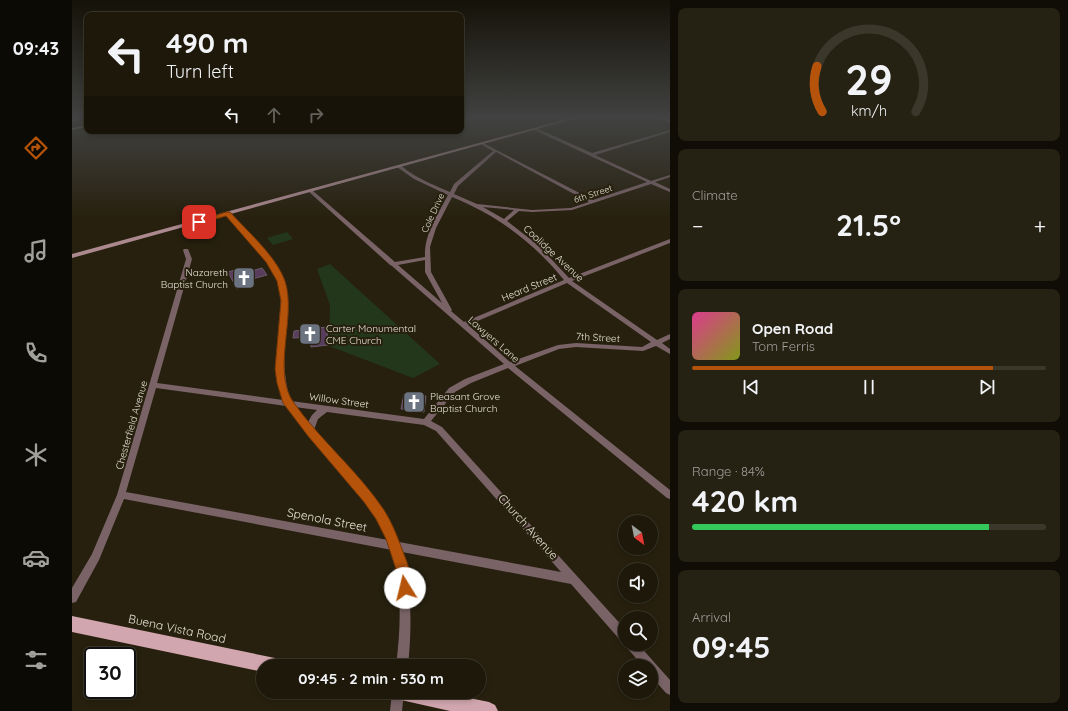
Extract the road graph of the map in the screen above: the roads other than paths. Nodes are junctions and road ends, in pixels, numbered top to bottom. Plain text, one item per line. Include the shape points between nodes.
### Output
1 (456, 151) edge
2 (495, 151) joint
3 (586, 151) edge
4 (601, 151) edge
5 (592, 154) junction
6 (399, 166) junction
7 (670, 176) edge
8 (652, 183) junction
9 (310, 191) junction
10 (670, 191) edge
11 (450, 194) junction
12 (593, 202) junction
13 (474, 204) junction
14 (517, 210) junction
15 (228, 214) junction
16 (505, 221) junction
17 (670, 242) edge
18 (98, 248) junction
19 (186, 250) dead end
20 (72, 256) edge
21 (427, 258) junction
22 (392, 264) junction
23 (568, 281) junction
24 (454, 317) junction
25 (462, 325) junction
26 (670, 336) edge
27 (658, 343) junction
28 (670, 352) edge
29 (509, 365) junction
30 (153, 385) junction
31 (288, 403) junction
32 (327, 408) junction
33 (426, 422) junction
34 (310, 431) junction
35 (121, 495) junction
36 (670, 495) edge
37 (395, 546) junction
38 (576, 580) junction
39 (72, 598) edge
40 (72, 624) edge
41 (618, 629) edge
42 (637, 651) edge
43 (402, 659) edge
44 (645, 659) edge
45 (256, 662) edge
46 (658, 674) edge
47 (670, 689) edge
48 (397, 699) edge
49 (433, 699) edge
50 (396, 711) edge
51 (489, 711) edge

1 - 6 main road
2 - 11 street, Cole Drive via 456,185
2 - 12 street
3 - 5 street
4 - 5 street
5 - 8 street
6 - 9 main road
6 - 11 street, Coolidge Avenue via 421,181
7 - 8 street, 6th Street
8 - 10 street
8 - 12 street, 6th Street
9 - 15 main road
9 - 22 street, Lawyers Lane
11 - 13 street, Coolidge Avenue
11 - 21 street, Cole Drive via 433,228 427,247
12 - 14 street, 6th Street via 572,209
13 - 14 street, 6th Street
13 - 16 street, Coolidge Avenue
14 - 16 street
15 - 18 main road
15 - 31 street via 270,262 281,281 285,301 280,369 281,383
16 - 23 street, Coolidge Avenue via 540,250
17 - 23 street, Heard Street
18 - 20 main road
18 - 20 main road
19 - 30 street, Chesterfield Avenue via 189,259
21 - 22 street
21 - 24 street, Cole Drive via 428,272
22 - 24 street, Lawyers Lane
23 - 25 street, Heard Street
23 - 27 street, Coolidge Avenue
24 - 25 street, Lawyers Lane
25 - 29 street, Lawyers Lane
26 - 27 street, 7th Street
27 - 28 street, Coolidge Avenue
27 - 29 street, 7th Street via 643,349 576,345 558,347
29 - 33 street, 7th Street via 452,390
29 - 36 street, Lawyers Lane
30 - 31 street, Willow Street
30 - 35 street, Chesterfield Avenue
31 - 32 street, Willow Street
31 - 34 street
32 - 33 street, Willow Street
32 - 34 street via 313,418
33 - 38 street, Church Avenue via 438,429
34 - 37 street via 369,498
35 - 37 street, Spenola Street
35 - 39 street, Chesterfield Avenue via 96,557
37 - 38 street, Spenola Street
37 - 43 street via 402,566 406,609
38 - 41 street, Church Avenue
40 - 45 main road, Buena Vista Road
42 - 44 street
46 - 47 street
48 - 50 street
49 - 51 main road

